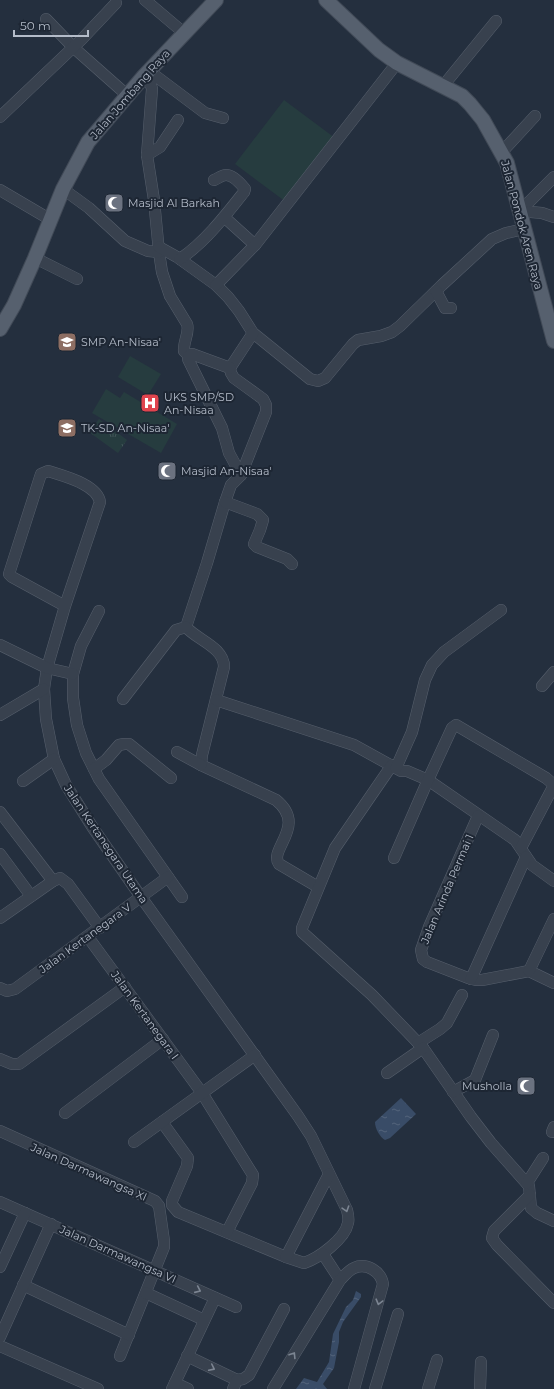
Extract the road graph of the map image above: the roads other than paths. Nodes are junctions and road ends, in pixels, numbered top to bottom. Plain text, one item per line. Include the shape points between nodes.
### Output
1 (145, 0) edge
2 (216, 0) edge
3 (326, 0) edge
4 (116, 3) dead end
5 (46, 19) dead end
6 (496, 21) dead end
7 (184, 33) junction
8 (74, 48) junction
9 (397, 63) junction
10 (146, 74) junction
11 (443, 86) junction
12 (127, 95) junction
13 (0, 116) edge
14 (535, 116) dead end
15 (223, 118) dead end
16 (178, 120) dead end
17 (501, 153) junction
18 (147, 155) junction
19 (554, 177) edge
20 (214, 180) dead end
21 (63, 189) junction
22 (0, 190) edge
23 (520, 211) junction
24 (224, 217) junction
25 (554, 217) edge
26 (51, 220) junction
27 (524, 229) junction
28 (255, 245) junction
29 (159, 250) junction
30 (35, 258) junction
31 (180, 259) junction
32 (77, 279) dead end
33 (216, 285) junction
34 (436, 291) junction
35 (451, 308) dead end
36 (0, 329) edge
37 (253, 333) junction
38 (554, 341) edge
39 (189, 356) junction
40 (230, 368) junction
41 (241, 475) junction
42 (225, 502) junction
43 (292, 564) dead end
44 (65, 606) junction
45 (502, 610) dead end
46 (99, 612) dead end
47 (186, 627) junction
48 (0, 645) edge
49 (47, 668) junction
50 (554, 672) edge
51 (73, 674) junction
52 (542, 686) dead end
53 (44, 689) junction
54 (123, 699) dead end
55 (216, 700) junction
56 (0, 715) edge
57 (177, 752) dead end
58 (54, 759) junction
59 (201, 765) junction
60 (394, 767) junction
61 (94, 769) junction
62 (171, 778) dead end
63 (428, 780) junction
64 (23, 781) dead end
65 (0, 812) edge
66 (478, 816) junction
67 (523, 853) junction
68 (0, 854) edge
69 (394, 858) dead end
70 (168, 877) junction
71 (53, 881) junction
72 (554, 881) edge
73 (318, 887) junction
74 (31, 896) junction
75 (141, 897) junction
76 (182, 897) dead end
77 (0, 918) edge
78 (554, 919) edge
79 (100, 928) junction
80 (88, 937) junction
81 (528, 971) junction
82 (471, 979) junction
83 (554, 982) edge
84 (125, 987) junction
85 (0, 988) edge
86 (462, 995) dead end
87 (494, 1035) dead end
88 (163, 1039) junction
89 (421, 1046) junction
90 (255, 1055) junction
91 (0, 1059) edge
92 (387, 1073) dead end
93 (453, 1092) junction
94 (202, 1093) junction
95 (65, 1113) dead end
96 (162, 1122) junction
97 (0, 1131) edge
98 (134, 1142) dead end
99 (543, 1158) dead end
100 (329, 1174) junction
101 (528, 1188) junction
102 (0, 1202) edge
103 (25, 1213) junction
104 (554, 1220) edge
105 (50, 1224) junction
106 (227, 1232) junction
107 (326, 1252) junction
108 (286, 1257) junction
109 (0, 1267) edge
110 (155, 1271) junction
111 (342, 1277) junction
112 (23, 1285) junction
113 (146, 1293) junction
114 (215, 1298) junction
115 (554, 1303) edge
116 (236, 1307) dead end
117 (284, 1309) dead end
118 (398, 1314) dead end
119 (204, 1320) junction
120 (129, 1335) junction
121 (0, 1337) edge
122 (0, 1346) edge
123 (120, 1356) dead end
124 (188, 1356) junction
125 (436, 1360) dead end
126 (481, 1362) dead end
127 (235, 1384) edge
128 (174, 1386) edge
129 (98, 1389) edge
130 (188, 1389) edge
131 (273, 1389) edge
132 (354, 1389) edge
133 (375, 1389) edge
134 (428, 1389) edge
135 (480, 1389) edge

1 - 7 street
2 - 7 main road, Jalan Jombang Raya
3 - 9 main road, Jalan Pondok Aren Raya via 379,50
4 - 8 street
5 - 8 street
6 - 11 street
7 - 10 main road, Jalan Jombang Raya
8 - 12 street
8 - 13 street
9 - 11 main road, Jalan Pondok Aren Raya
9 - 28 street
10 - 12 main road, Jalan Jombang Raya
10 - 15 street via 205,113
10 - 18 street via 152,89
11 - 17 main road, Jalan Pondok Aren Raya via 462,96 470,104 483,120
12 - 21 main road, Jalan Jombang Raya via 88,142
14 - 17 street
16 - 18 street via 160,147
17 - 23 main road, Jalan Pondok Aren Raya via 507,163
18 - 29 street
19 - 23 street
20 - 24 street via 229,175 245,189
21 - 26 main road, Jalan Jombang Raya
21 - 29 street via 90,208 125,241 148,251
22 - 26 street
23 - 25 street
23 - 27 main road, Jalan Pondok Aren Raya
24 - 28 street
24 - 31 street
26 - 30 main road, Jalan Jombang Raya
27 - 34 street via 492,239
27 - 38 main road, Jalan Pondok Aren Raya
28 - 33 street
29 - 31 street
29 - 39 street via 162,272 170,296 188,327 183,344 184,351
30 - 32 street
30 - 36 main road, Jalan Jombang Raya
31 - 33 street
33 - 37 street via 239,311
34 - 35 street via 445,308
34 - 37 street via 392,332 358,340 325,378 318,381 310,379
37 - 40 street
39 - 40 street via 192,354
39 - 41 street via 188,359 222,428 229,453
40 - 41 street via 234,378 264,399 266,404 266,412
41 - 42 street via 231,486
42 - 43 street via 257,514 263,520 254,544
42 - 47 street
44 - 44 street, Jalan Kertanegara Utama via 9,574 41,474 45,471 83,484 98,496 100,502
44 - 49 street, Jalan Kertanegara Utama
45 - 60 street via 444,652 432,665 425,680 412,732
46 - 51 street via 81,646
47 - 54 street via 176,630
47 - 55 street via 210,645 224,661
48 - 49 street
49 - 51 street
49 - 53 street, Jalan Kertanegara Utama
50 - 52 street
51 - 61 street via 77,725
53 - 56 street
53 - 58 street, Jalan Kertanegara Utama via 46,718
55 - 59 street
55 - 60 street via 354,745
57 - 59 street
58 - 64 street
58 - 75 street, Jalan Kertanegara Utama via 66,785
59 - 73 street via 276,800 283,806 289,816 288,826 277,862
60 - 63 street
60 - 73 street via 335,848
61 - 62 street via 119,745 129,744
61 - 70 street
63 - 66 street
63 - 67 street via 452,728 456,725 551,781 553,787
63 - 69 street
65 - 71 street
66 - 67 street via 515,840
66 - 82 street, Jalan Arinda Permai 1 via 421,950 423,959 427,962
67 - 72 street via 537,870
67 - 82 street
68 - 74 street
70 - 75 street, Jalan Kertanegara V
70 - 76 street
71 - 74 street
71 - 79 street via 60,878 68,884
73 - 89 street via 302,932 372,995
74 - 77 street
75 - 79 street, Jalan Kertanegara V
75 - 90 street, Jalan Kertanegara Utama
78 - 81 street
79 - 80 street, Jalan Kertanegara V
80 - 84 street, Jalan Kertanegara I
80 - 85 street, Jalan Kertanegara V via 15,989 7,991
81 - 82 street, Jalan Arinda Permai 1 via 482,980
81 - 83 street
84 - 88 street, Jalan Kertanegara I
84 - 91 street via 19,1064
86 - 89 street via 446,1023
87 - 93 street via 475,1080
88 - 94 street, Jalan Kertanegara I
88 - 95 street
89 - 92 street
89 - 93 street
90 - 94 street
90 - 100 street, Jalan Kertanegara Utama via 311,1136
93 - 101 street
94 - 96 street
94 - 106 street, Jalan Kertanegara I via 253,1175 252,1183
96 - 98 street
96 - 106 street via 188,1158 188,1166 172,1201 174,1210
97 - 110 street, Jalan Darmawangsa XI via 158,1203 164,1247
99 - 101 street
100 -> 107 street, Jalan Kertanegara Utama via 347,1210 348,1223 345,1231
100 - 108 street
101 - 104 street via 532,1210
101 - 115 street via 492,1234 492,1238
102 - 103 street, Jalan Darmawangsa VI
103 - 105 street, Jalan Darmawangsa VI
103 - 109 street
105 - 110 street, Jalan Darmawangsa VI
105 - 112 street
106 - 108 street
107 - 108 street, Jalan Kertanegara Utama via 304,1263
107 - 111 street
110 - 113 street
110 -> 114 street, Jalan Darmawangsa VI
131 -> 111 street
111 -> 132 street via 353,1268 372,1268 382,1278 383,1284
112 - 120 street
112 - 121 street
113 - 119 street
113 - 120 street
114 - 116 street, Jalan Darmawangsa VI
114 - 119 street
117 - 127 street via 249,1375
118 - 133 street
119 - 124 street
120 - 123 street
122 - 129 street
124 -> 127 street
124 - 128 street
125 - 134 street
126 - 135 street
128 - 130 street

